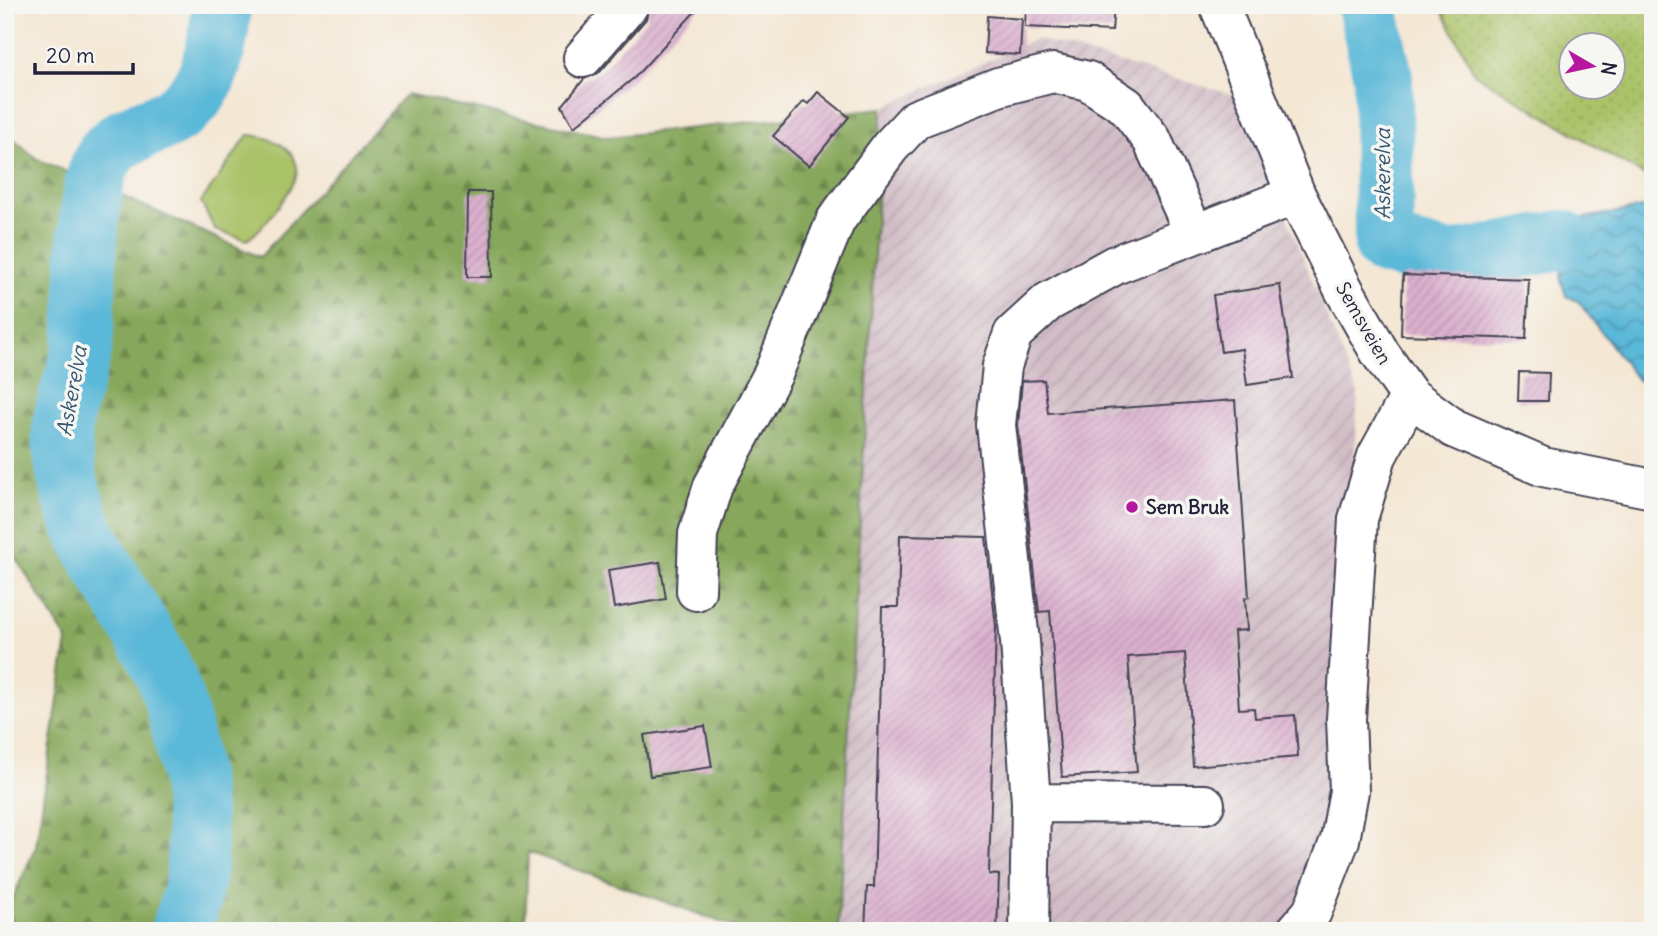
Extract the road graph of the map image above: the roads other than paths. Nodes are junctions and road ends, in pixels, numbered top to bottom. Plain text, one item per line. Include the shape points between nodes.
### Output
1 (629, 5) edge
2 (1219, 5) edge
3 (583, 58) dead end
4 (1296, 195) junction
5 (1194, 233) junction
6 (1410, 396) junction
7 (1653, 489) edge
8 (696, 591) dead end
9 (1031, 803) junction
10 (1205, 804) dead end
11 (1029, 931) edge
12 (1296, 931) edge

1 - 3 main road
2 - 4 main road, Semsveien
4 - 5 main road
4 - 6 main road, Semsveien via 1380,354
5 - 8 main road via 1152,140 1126,106 1088,81 1053,73 998,87 916,119 836,220 773,374 713,486 698,534
5 - 9 main road via 1115,265 1048,302 1013,334 1002,366 996,425 1020,641
6 - 7 main road, Semsveien via 1454,428 1543,467
6 - 12 main road via 1377,456 1358,519 1346,719 1349,791 1340,840 1312,912
9 - 10 main road
9 - 11 main road

